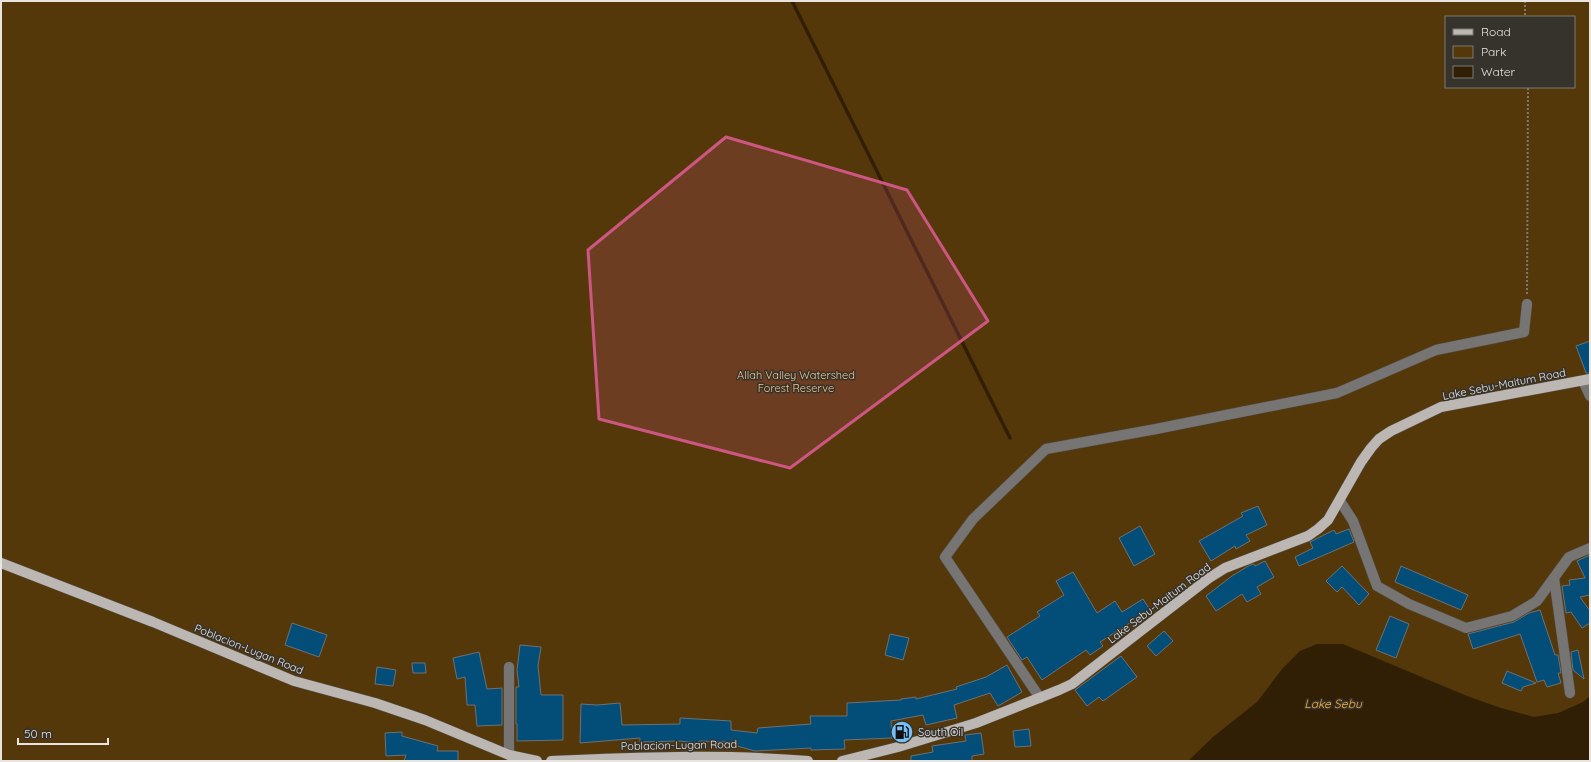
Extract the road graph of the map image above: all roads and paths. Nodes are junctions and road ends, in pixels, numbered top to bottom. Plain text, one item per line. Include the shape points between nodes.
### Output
1 (1525, 1) edge
2 (1525, 16) edge
3 (1528, 88) edge
4 (1527, 304) joint
5 (1587, 380) edge
6 (1590, 396) edge
7 (1340, 500) junction
8 (1590, 548) edge
9 (1, 563) edge
10 (1554, 578) junction
11 (510, 667) dead end
12 (1570, 693) dead end
13 (1040, 698) junction
14 (509, 755) junction
15 (755, 759) edge
16 (537, 761) edge
17 (551, 761) edge
18 (808, 761) edge
19 (842, 761) edge

1 - 2 path
3 - 4 path
4 - 13 street via 1524,332 1436,350 1337,393 1046,449 972,518 945,557
5 - 6 street
5 - 7 main road, Lake Sebu-Maitum Road via 1441,407 1391,431 1371,448
7 - 10 street via 1353,521 1377,586 1409,604 1466,628 1512,616 1537,600
7 - 13 main road, Lake Sebu-Maitum Road via 1328,520 1308,536 1225,568 1072,684
8 - 10 street via 1569,557
9 - 14 main road, Poblacion-Lugan Road via 153,622 294,681 398,710
10 - 12 street
11 - 14 street
13 - 19 main road, Lake Sebu-Maitum Road via 976,723
14 - 16 main road, Poblacion-Lugan Road
15 - 17 main road, Poblacion-Lugan Road via 641,757
15 - 18 main road, Poblacion-Lugan Road

